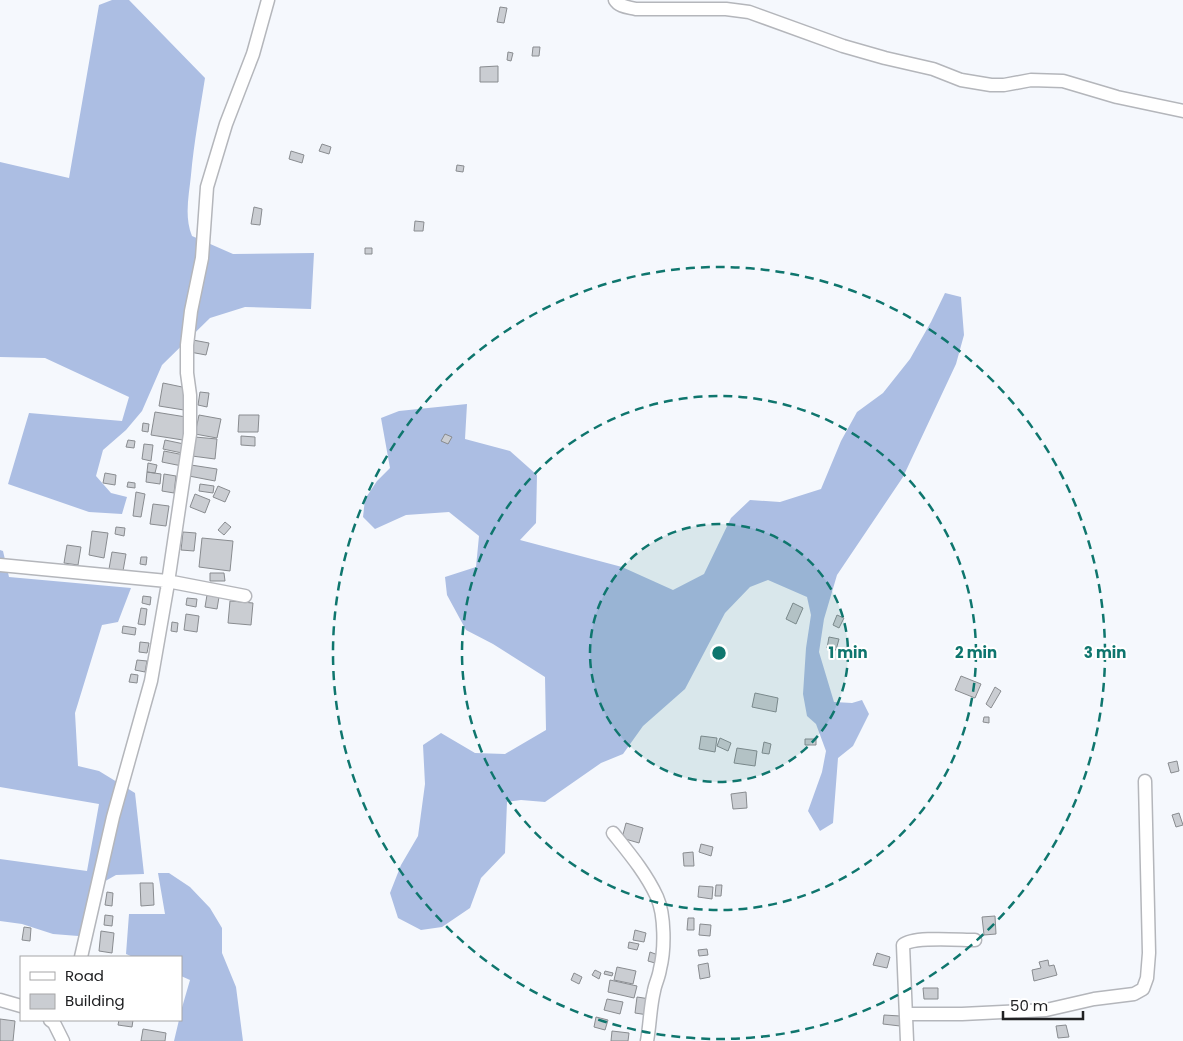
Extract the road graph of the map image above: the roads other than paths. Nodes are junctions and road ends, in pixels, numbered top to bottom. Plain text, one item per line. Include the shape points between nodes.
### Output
1 (268, 0) edge
2 (615, 0) edge
3 (1183, 111) edge
4 (0, 565) edge
5 (167, 581) junction
6 (245, 596) dead end
7 (1145, 781) dead end
8 (613, 833) dead end
9 (975, 940) dead end
10 (81, 956) edge
11 (0, 1000) edge
12 (20, 1006) edge
13 (906, 1014) junction
14 (53, 1021) edge
15 (63, 1041) edge
16 (647, 1041) edge
17 (907, 1041) edge

1 - 5 street via 207,187 202,258 187,345 190,434
2 - 3 street via 617,4 636,8 749,12 843,46 934,69 961,80 991,85 1031,80 1062,81
4 - 5 street
5 - 6 street
5 - 10 street via 151,681 113,818
7 - 13 street via 1149,954 1147,978 1142,989 1134,994 1046,1010
8 - 16 street via 658,898 662,920 663,946
9 - 13 street via 918,939 903,945
11 - 12 street
13 - 17 street
14 - 15 street

